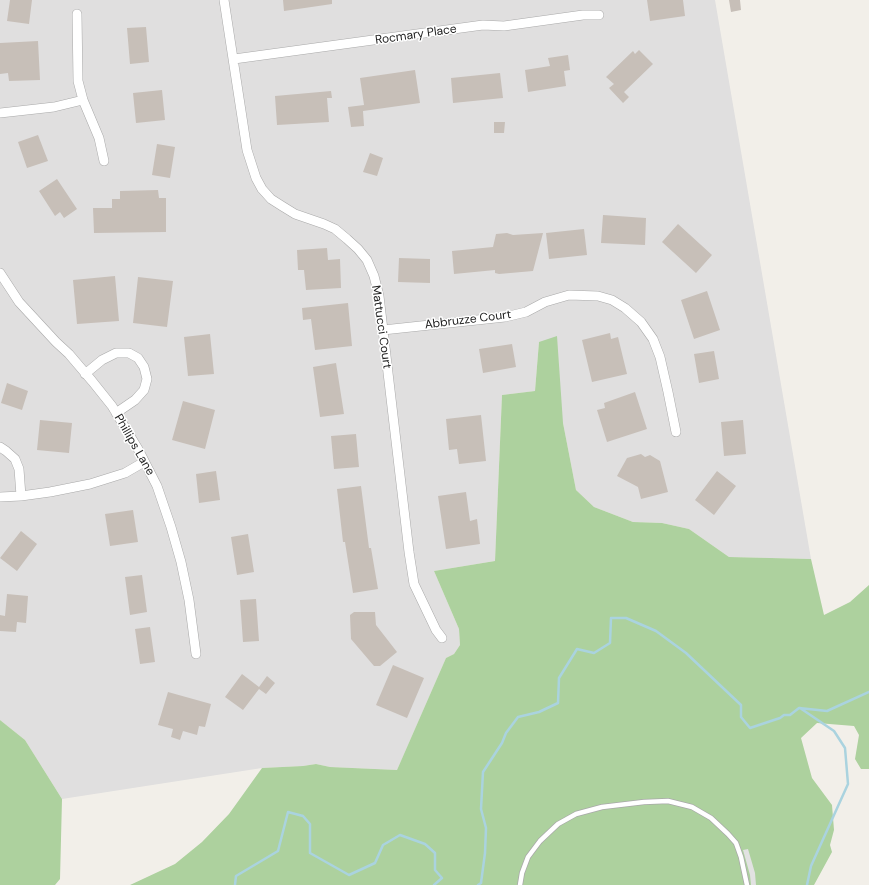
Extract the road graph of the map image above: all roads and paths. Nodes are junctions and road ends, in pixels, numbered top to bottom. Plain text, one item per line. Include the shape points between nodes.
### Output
1 (224, 0) edge
2 (77, 14) dead end
3 (599, 15) dead end
4 (234, 59) junction
5 (83, 100) junction
6 (0, 113) edge
7 (104, 162) dead end
8 (0, 273) edge
9 (383, 330) junction
10 (85, 374) junction
11 (116, 413) junction
12 (676, 432) dead end
13 (0, 447) edge
14 (144, 462) junction
15 (20, 496) junction
16 (0, 497) edge
17 (442, 638) dead end
18 (196, 654) dead end
19 (520, 885) edge
20 (747, 885) edge

1 - 4 street, Mattucci Court
2 - 5 street via 78,80
3 - 4 street, Rocmary Place via 504,26 483,25
4 - 9 street, Mattucci Court via 247,150 256,178 267,194 282,206 335,230 358,249 367,260 374,276
5 - 6 street via 54,107
5 - 7 street via 99,138
8 - 10 street, Phillips Lane via 19,302
9 - 12 street, Abbruzze Court via 505,317 526,312 569,295 598,296 612,300 641,322 653,339 660,357
9 - 17 street, Mattucci Court via 414,584
10 - 11 street, Phillips Lane
10 - 11 street via 102,360 116,353 128,353 138,358 147,378 144,390 136,400
11 - 14 street, Phillips Lane
13 - 15 street via 15,459 19,469
14 - 15 street via 125,473 107,479
14 - 18 street, Phillips Lane via 157,486 171,527 189,600
15 - 16 street
19 - 20 lane via 528,857 558,824 576,814 602,807 668,802 692,807 711,818 728,834 736,843

